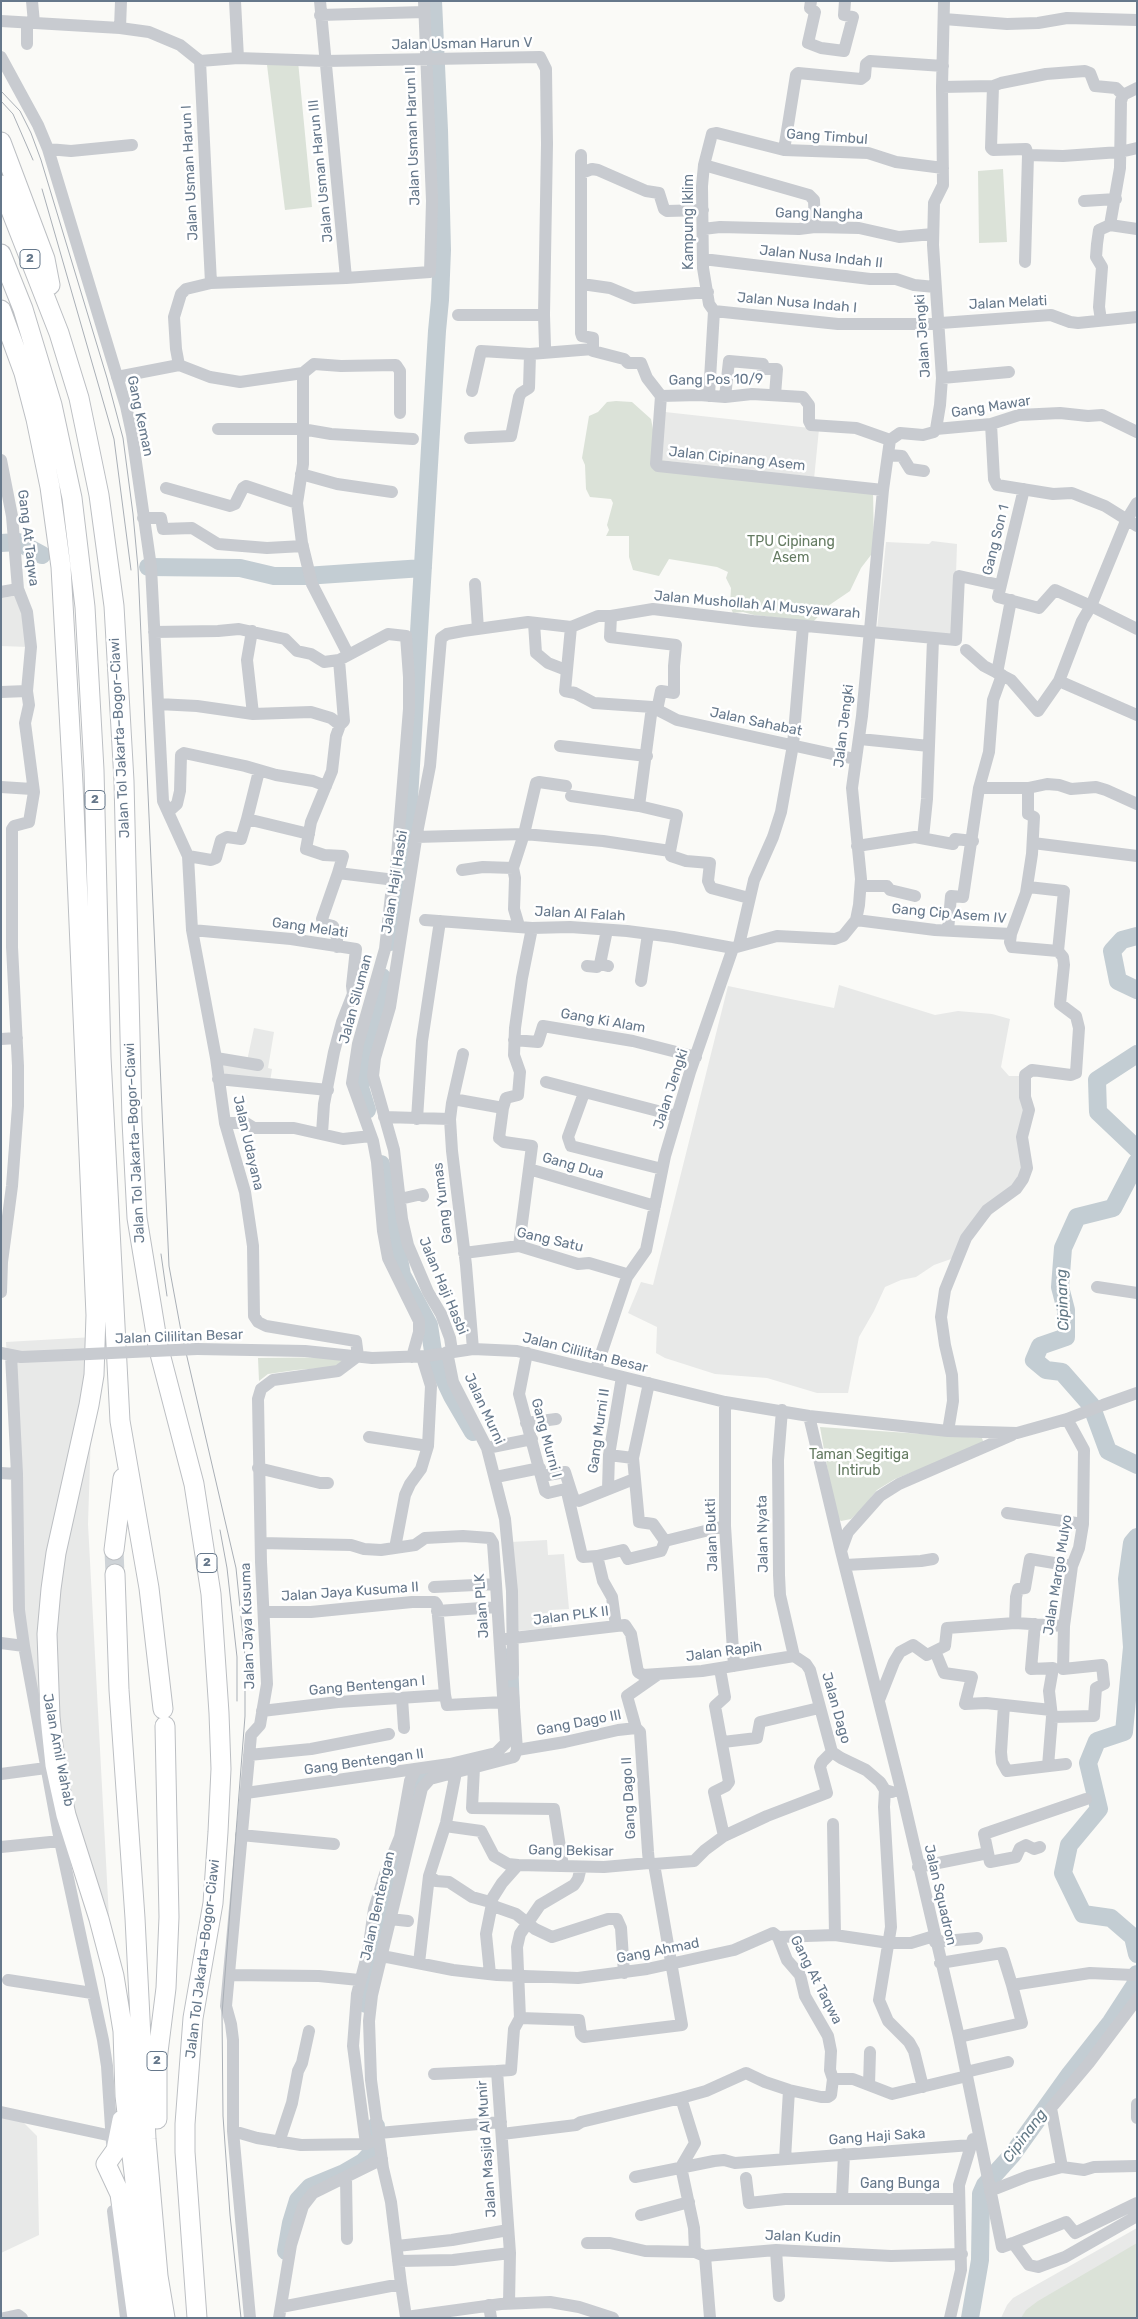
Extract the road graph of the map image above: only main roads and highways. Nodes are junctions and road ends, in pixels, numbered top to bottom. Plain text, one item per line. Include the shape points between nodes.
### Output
1 (1, 142) edge
2 (1, 185) edge
3 (1, 254) edge
4 (1, 310) edge
5 (59, 333) junction
6 (126, 1460) junction
7 (114, 1550) tunnel mouth
8 (115, 1574) tunnel mouth
9 (125, 2096) junction
10 (137, 2318) edge
11 (151, 2318) edge
12 (165, 2318) edge
13 (170, 2318) edge
14 (197, 2318) edge

1 - 5 highway via 45,259
2 - 5 highway, Jalan Tol Jakarta–Bogor–Ciawi / 2
3 - 6 highway, Jalan Tol Jakarta–Bogor–Ciawi / 2 via 52,405 72,498 86,607 94,770 101,1057 116,1357
4 - 9 highway via 24,373 36,419 62,567 96,1315 91,1390 51,1588 47,1634 50,1717 55,1765 64,1806 114,1976 123,2031
5 - 14 highway, Jalan Tol Jakarta–Bogor–Ciawi / 2 via 79,398 99,495 114,606 124,781 137,1218 158,1346 202,1522 219,1703 221,1769 213,1903 193,2018 185,2124
6 - 7 highway, Jalan Tol Jakarta–Bogor–Ciawi / 2
6 - 13 highway, Jalan Tol Jakarta–Bogor–Ciawi / 2 via 149,1588 164,1717 169,1917 156,2105
8 - 12 highway, 2 via 146,2139 158,2276
9 - 10 highway via 116,2150 106,2164 120,2194
9 - 11 highway

